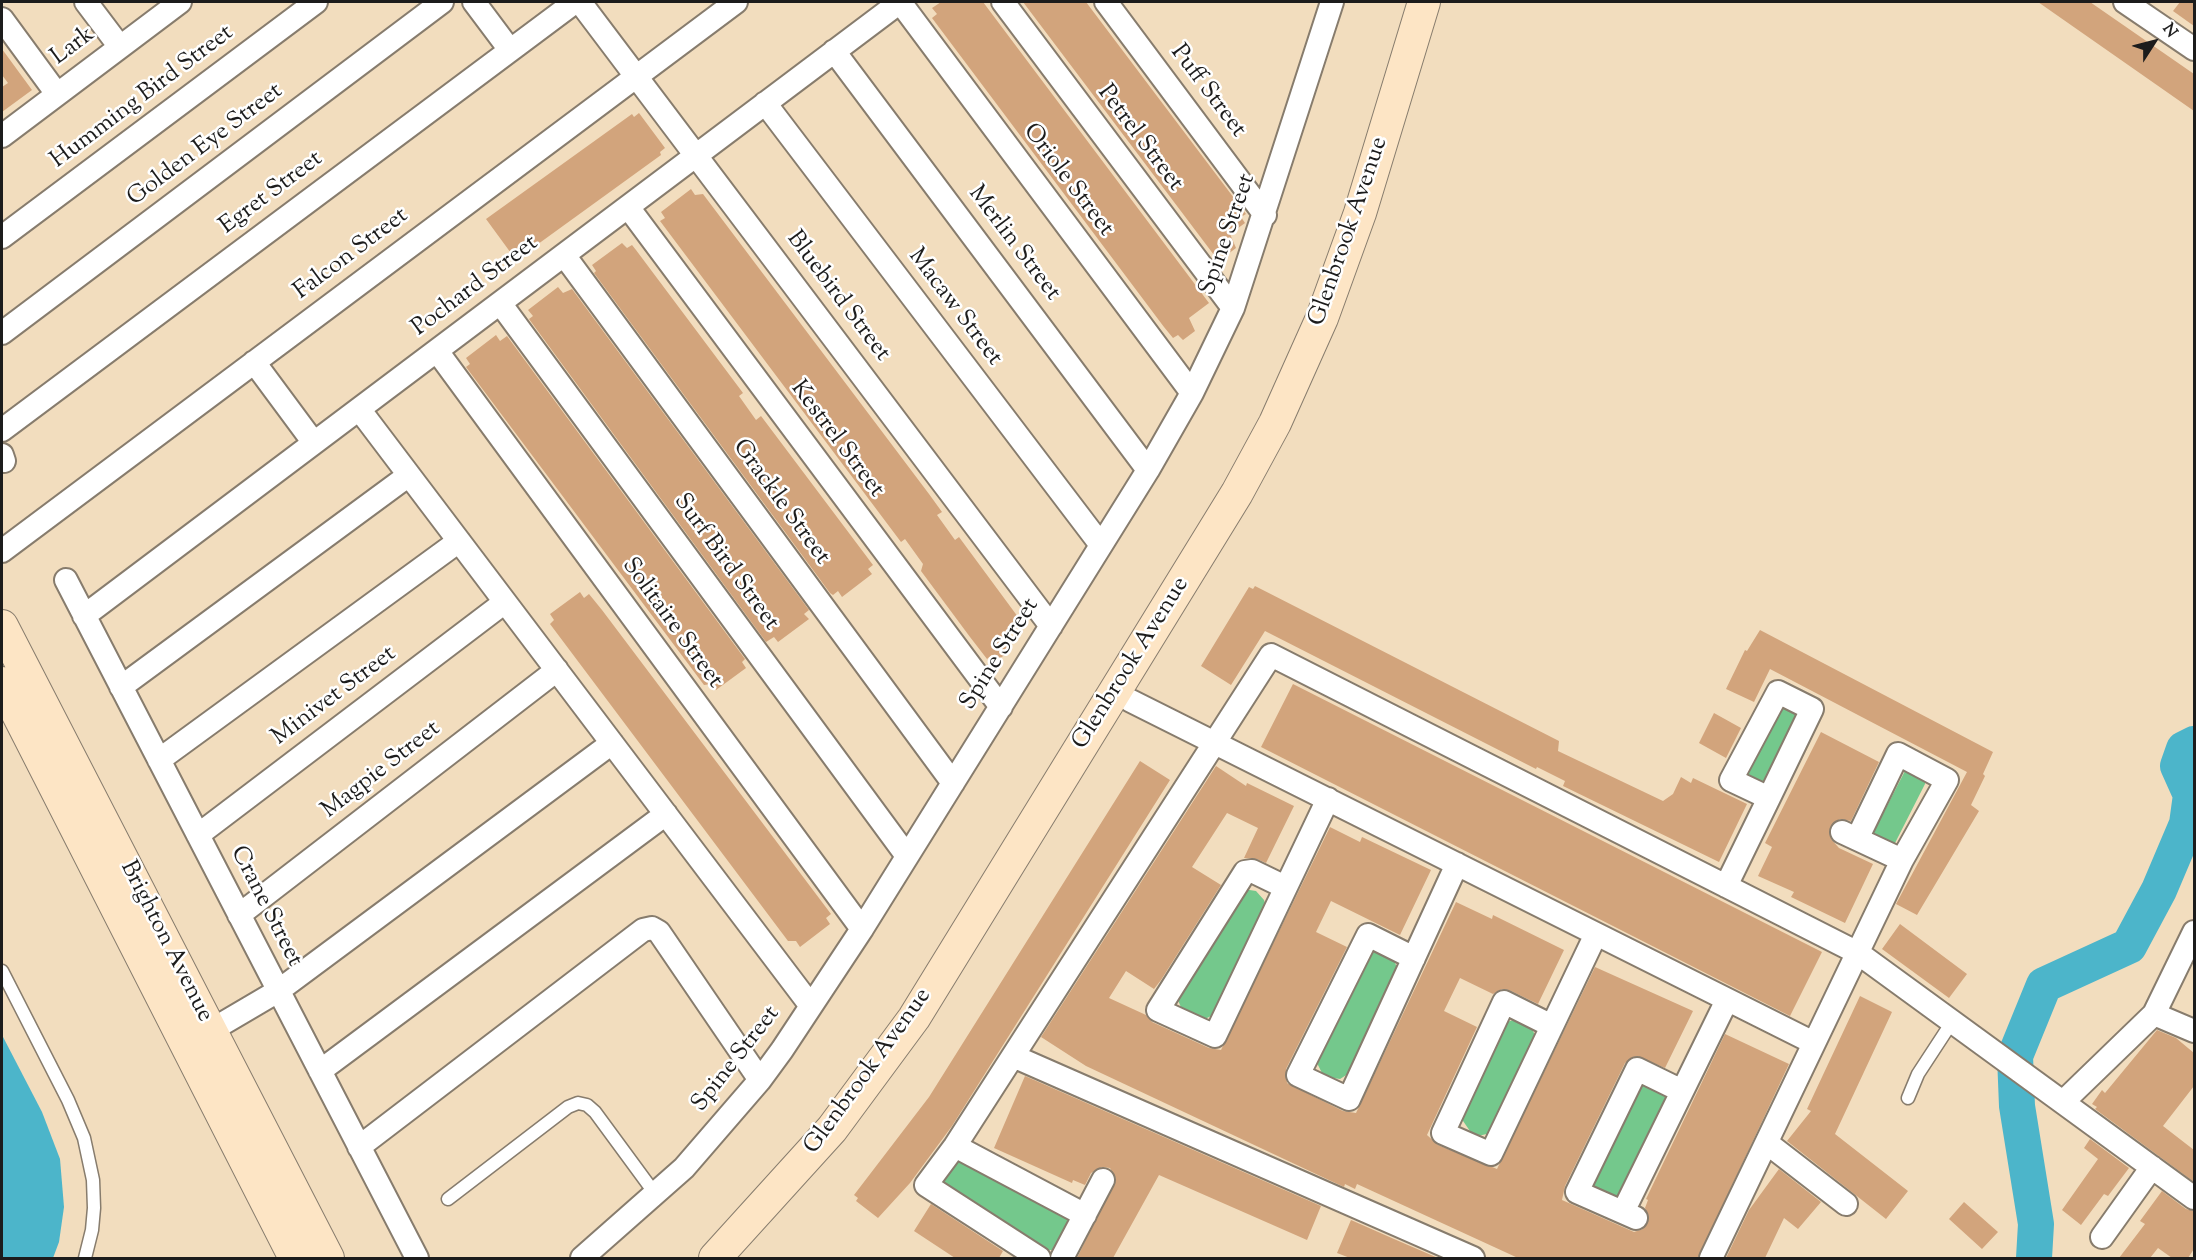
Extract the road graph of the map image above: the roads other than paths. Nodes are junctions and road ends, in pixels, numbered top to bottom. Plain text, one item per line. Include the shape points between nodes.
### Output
1 (86, 2) edge
2 (180, 2) edge
3 (316, 2) edge
4 (442, 2) edge
5 (474, 2) edge
6 (575, 2) edge
7 (580, 2) edge
8 (735, 2) edge
9 (900, 2) edge
10 (1003, 2) edge
11 (1106, 2) edge
12 (1332, 2) edge
13 (1424, 2) edge
14 (1446, 2) edge
15 (2138, 4) edge
16 (2, 19) edge
17 (120, 47) junction
18 (2194, 49) edge
19 (510, 50) junction
20 (834, 51) junction
21 (636, 76) junction
22 (57, 94) junction
23 (765, 104) junction
24 (2, 136) edge
25 (696, 155) junction
26 (628, 207) junction
27 (1265, 215) junction
28 (2, 237) edge
29 (564, 255) junction
30 (500, 303) junction
31 (1233, 308) junction
32 (2, 333) edge
33 (437, 351) junction
34 (254, 362) junction
35 (1192, 393) junction
36 (359, 409) junction
37 (2, 430) edge
38 (314, 443) junction
39 (1148, 470) junction
40 (409, 475) junction
41 (459, 541) junction
42 (1101, 545) junction
43 (2, 551) edge
44 (66, 580) dead end
45 (505, 602) junction
46 (84, 616) junction
47 (2, 626) edge
48 (1051, 626) junction
49 (557, 670) junction
50 (2, 683) edge
51 (121, 687) junction
52 (1131, 701) junction
53 (1000, 707) junction
54 (612, 743) junction
55 (1216, 743) junction
56 (159, 760) junction
57 (953, 783) junction
58 (1769, 798) dead end
59 (1328, 799) junction
60 (666, 814) junction
61 (198, 835) junction
62 (908, 856) junction
63 (1902, 860) junction
64 (1457, 864) junction
65 (1726, 886) junction
66 (1285, 887) junction
67 (239, 915) junction
68 (861, 929) junction
69 (2194, 932) edge
70 (1596, 934) junction
71 (1858, 953) junction
72 (1414, 958) junction
73 (2, 971) edge
74 (279, 991) junction
75 (1727, 1000) junction
76 (811, 1005) junction
77 (2154, 1014) junction
78 (1952, 1022) junction
79 (1552, 1026) junction
80 (210, 1030) junction
81 (2194, 1031) edge
82 (1814, 1043) junction
83 (1013, 1056) junction
84 (320, 1071) junction
85 (760, 1080) junction
86 (1682, 1091) junction
87 (1908, 1098) dead end
88 (2063, 1102) junction
89 (1767, 1143) junction
90 (955, 1146) junction
91 (359, 1147) junction
92 (2152, 1167) junction
93 (1103, 1180) dead end
94 (656, 1195) junction
95 (2194, 1198) edge
96 (448, 1199) dead end
97 (1845, 1204) dead end
98 (1085, 1215) junction
99 (2102, 1237) dead end
100 (85, 1258) edge
101 (295, 1258) edge
102 (328, 1258) edge
103 (417, 1258) edge
104 (582, 1258) edge
105 (715, 1258) edge
106 (739, 1258) edge
107 (1039, 1258) edge
108 (1062, 1258) edge
109 (1473, 1258) edge
110 (1711, 1258) edge

1 - 17 street
2 - 17 street, Lark
3 - 28 street, Humming Bird Street
4 - 32 street, Golden Eye Street
5 - 19 street
6 - 19 street, Egret Street
7 - 21 street, Bluebird Street
8 - 21 street, Falcon Street
9 - 20 street, Pochard Street
9 - 35 street, Oriole Street
10 - 31 street, Petrel Street
11 - 27 street, Puff Street
12 - 27 street, Spine Street
13 - 105 street, Glenbrook Avenue via 1360,213 1322,318 1280,414 1237,493 914,1018 832,1129
14 - 52 street, Glenbrook Avenue via 1381,220 1335,344 1252,507
15 - 18 street
16 - 22 street
17 - 22 street, Lark
19 - 37 street, Egret Street
20 - 23 street, Pochard Street
20 - 39 street, Merlin Street
21 - 25 street, Bluebird Street
21 - 34 street, Falcon Street
22 - 24 street, Lark
23 - 25 street, Pochard Street
23 - 42 street, Macaw Street
25 - 26 street, Pochard Street
25 - 48 street, Bluebird Street
26 - 29 street, Pochard Street
26 - 53 street, Kestrel Street
27 - 31 street, Spine Street
29 - 30 street, Pochard Street
29 - 57 street, Grackle Street
30 - 33 street, Pochard Street
30 - 62 street, Surf Bird Street
31 - 35 street, Spine Street
33 - 36 street, Pochard Street
33 - 68 street, Solitaire Street
34 - 38 street
34 - 43 street, Falcon Street
35 - 39 street, Spine Street
36 - 38 street, Pochard Street
36 - 40 street
38 - 46 street, Pochard Street
39 - 42 street, Spine Street
40 - 41 street
40 - 51 street
41 - 45 street
41 - 56 street
42 - 48 street, Spine Street
44 - 46 street, Crane Street
45 - 49 street
45 - 61 street, Minivet Street
46 - 51 street, Crane Street
47 - 80 street, Brighton Avenue
48 - 53 street, Spine Street
49 - 54 street
49 - 67 street, Magpie Street
50 - 101 street, Brighton Avenue
51 - 56 street, Crane Street
52 - 55 street
52 - 106 street, Glenbrook Avenue via 927,1028 842,1145
53 - 57 street, Spine Street
54 - 60 street
54 - 74 street
55 - 59 street
55 - 65 street via 1271,655
55 - 83 street
56 - 61 street, Crane Street
57 - 62 street, Spine Street
58 - 65 street
59 - 64 street
59 - 66 street
60 - 76 street
60 - 84 street
61 - 67 street, Crane Street
62 - 68 street, Spine Street
63 - 63 street via 1947,780 1898,754 1850,836
63 - 71 street
64 - 70 street
64 - 72 street
65 - 71 street
66 - 66 street via 1252,871 1245,872 1158,1010 1215,1036
67 - 74 street, Crane Street
68 - 76 street, Spine Street
69 - 77 street
70 - 75 street
70 - 79 street
71 - 78 street
71 - 82 street
72 - 72 street via 1349,1099 1298,1075 1368,934
73 - 100 lane via 84,1138 94,1201
74 - 80 street
74 - 84 street, Crane Street
75 - 82 street
75 - 86 street
76 - 85 street, Spine Street
77 - 81 street
77 - 88 street
78 - 87 lane via 1918,1074
78 - 88 street
79 - 79 street via 1491,1154 1443,1133 1504,1002
80 - 102 street, Brighton Avenue
82 - 89 street
83 - 90 street
83 - 109 street
84 - 91 street, Crane Street
85 - 91 street via 659,932 652,928 643,930
85 - 94 street, Spine Street
86 - 86 street via 1630,1215 1577,1192 1637,1069
88 - 92 street
89 - 97 street
89 - 110 street
90 - 98 street
90 - 107 street via 926,1185
91 - 103 street, Crane Street
92 - 95 street
92 - 99 street
93 - 98 street
94 - 96 lane via 596,1112 578,1103
94 - 104 street, Spine Street
98 - 108 street

